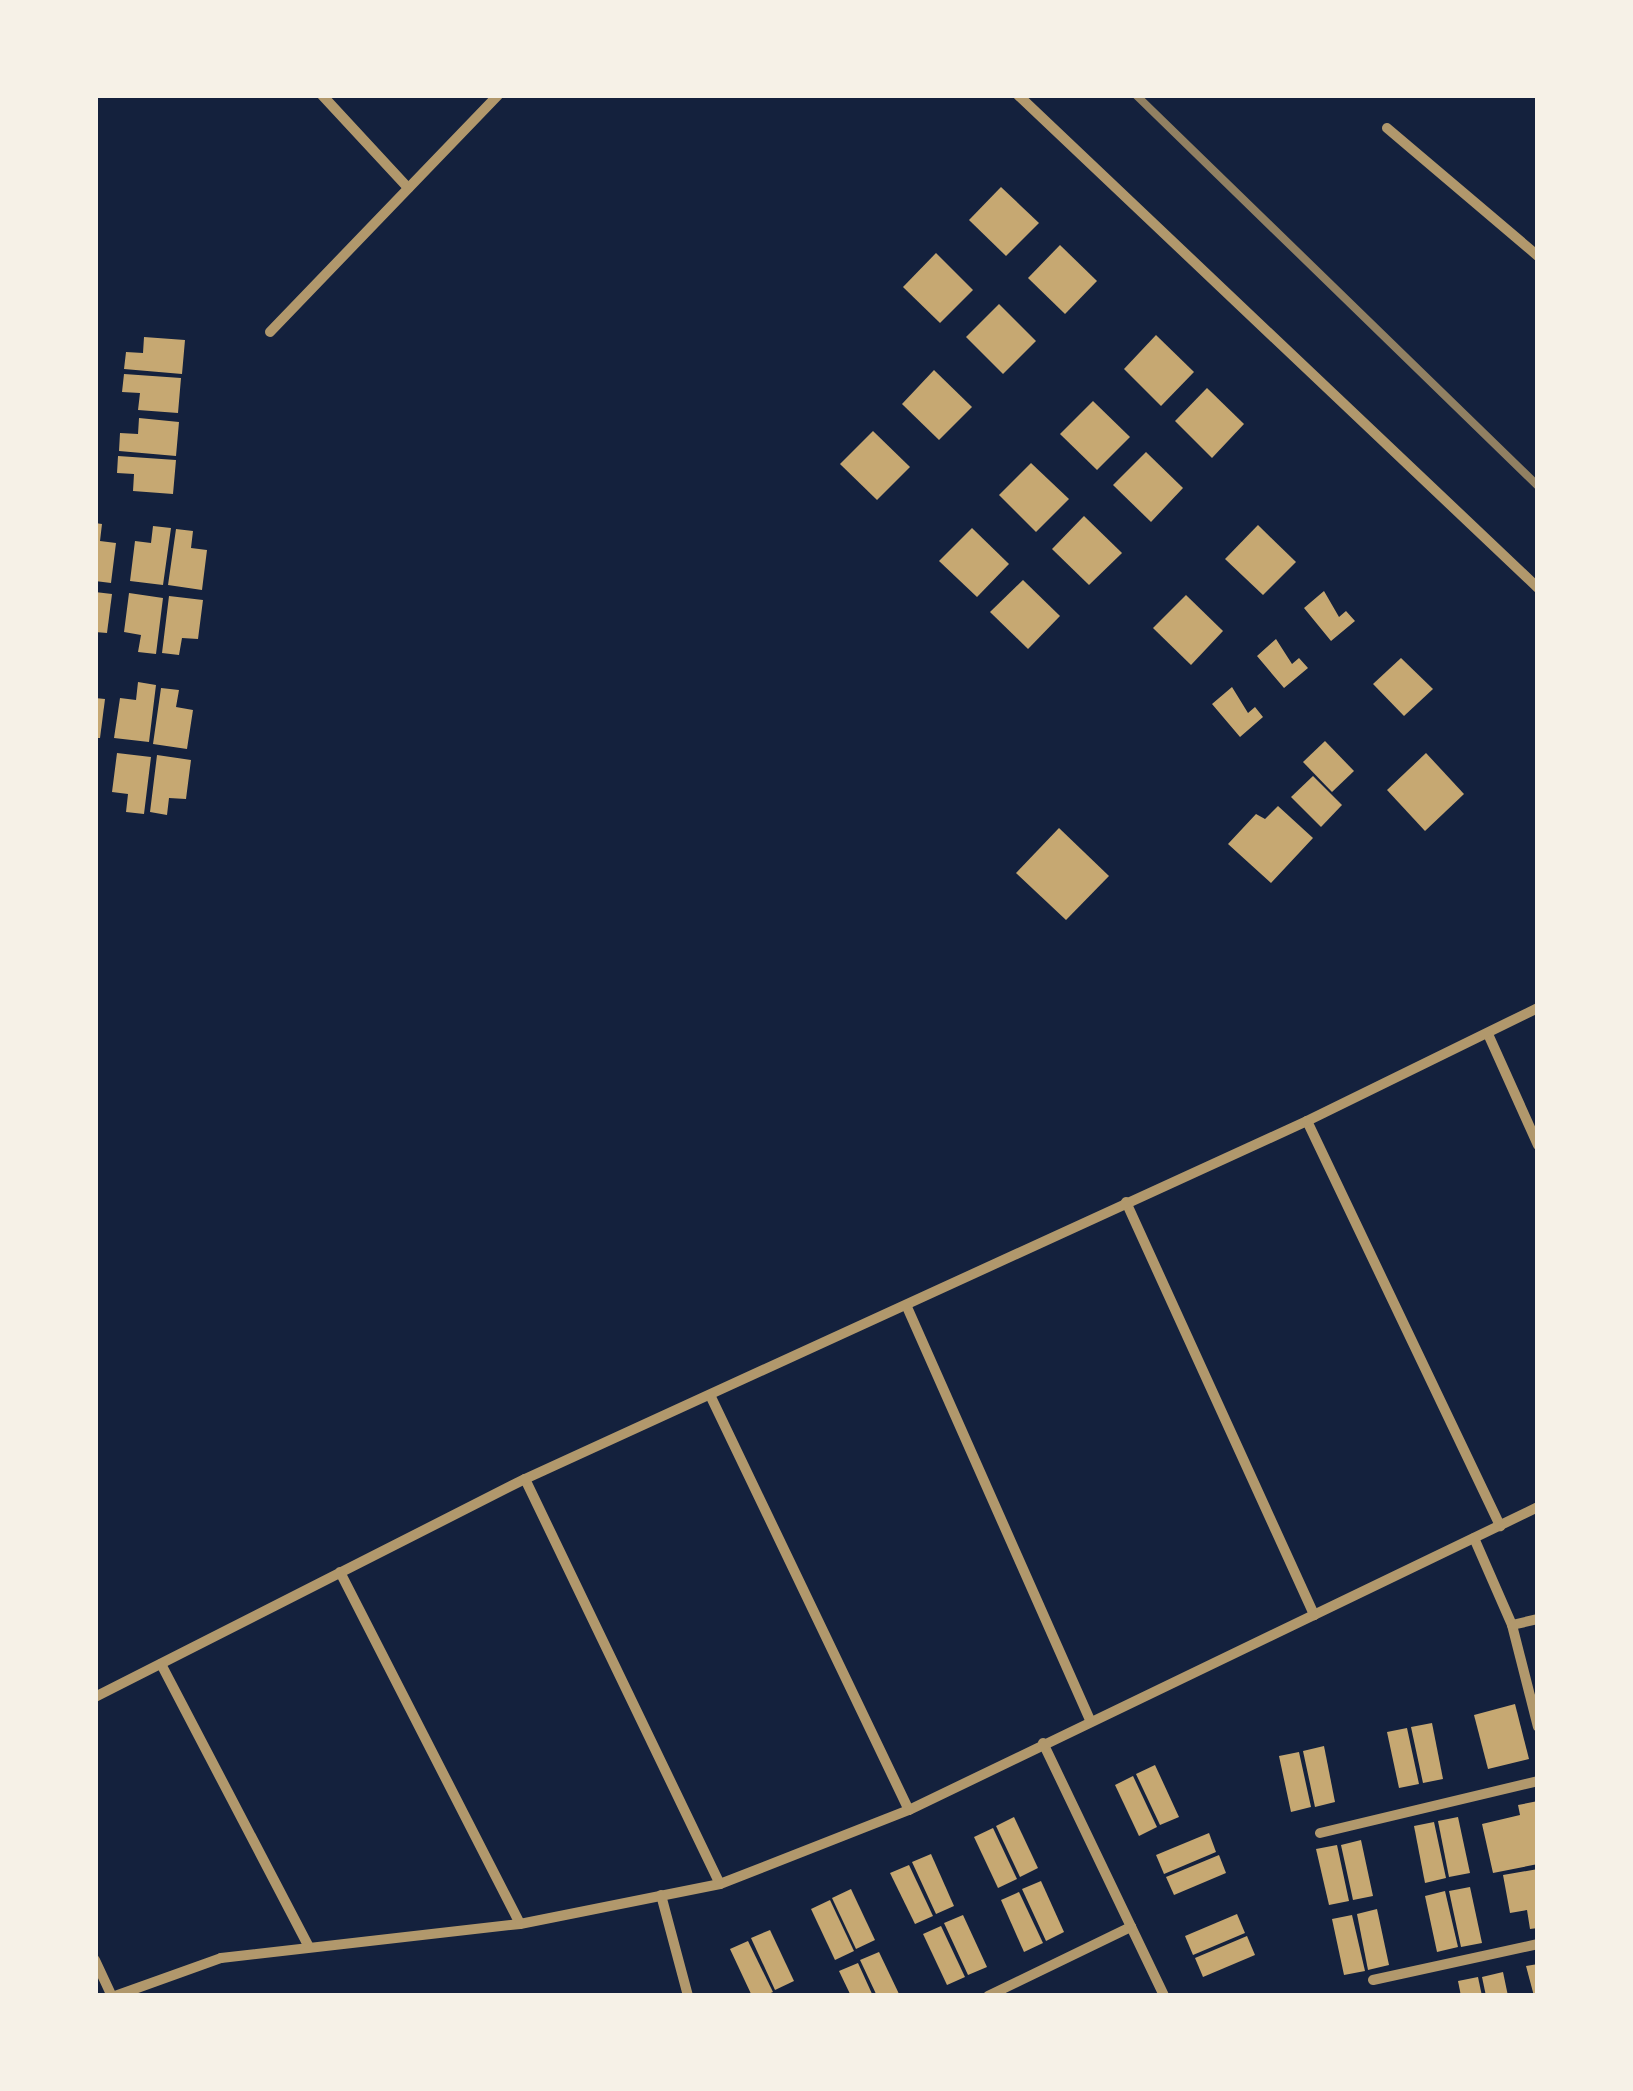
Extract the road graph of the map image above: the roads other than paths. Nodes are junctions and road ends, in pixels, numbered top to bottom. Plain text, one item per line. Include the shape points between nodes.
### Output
1 (322, 95) edge
2 (498, 95) edge
3 (1018, 95) edge
4 (1388, 128) dead end
5 (408, 188) junction
6 (1538, 256) edge
7 (270, 332) dead end
8 (1538, 588) edge
9 (1538, 1008) edge
10 (1488, 1034) junction
11 (1307, 1121) junction
12 (1538, 1145) edge
13 (1126, 1202) junction
14 (906, 1307) junction
15 (710, 1395) junction
16 (525, 1478) junction
17 (1538, 1508) edge
18 (1500, 1526) junction
19 (1474, 1538) junction
20 (340, 1572) junction
21 (1314, 1615) junction
22 (1538, 1619) edge
23 (1512, 1625) junction
24 (161, 1664) junction
25 (95, 1697) edge
26 (1090, 1720) junction
27 (1538, 1727) edge
28 (1043, 1743) junction
29 (1538, 1781) edge
30 (908, 1810) junction
31 (1320, 1833) dead end
32 (720, 1884) junction
33 (660, 1895) junction
34 (520, 1924) junction
35 (1131, 1927) junction
36 (1538, 1944) edge
37 (308, 1945) junction
38 (95, 1960) edge
39 (1373, 1980) dead end
40 (114, 1996) edge
41 (688, 1996) edge
42 (988, 1996) edge
43 (1164, 1996) edge

1 - 5 street
2 - 5 street
3 - 8 street
4 - 6 street
5 - 7 street
9 - 10 street
10 - 11 street
10 - 12 street
11 - 13 street
11 - 18 street
13 - 14 street
13 - 21 street
14 - 15 street
14 - 26 street
15 - 16 street
15 - 30 street
16 - 20 street
16 - 32 street
17 - 18 street
18 - 19 street
19 - 21 street
19 - 23 street
20 - 24 street
20 - 34 street
21 - 26 street
22 - 23 street
23 - 27 street
24 - 25 street
24 - 37 street
26 - 28 street
28 - 30 street
28 - 35 street
29 - 31 street
30 - 32 street
32 - 33 street
33 - 34 street
33 - 41 street
34 - 37 street
35 - 42 street
35 - 43 street
36 - 39 street
37 - 40 street via 221,1958
38 - 40 street

